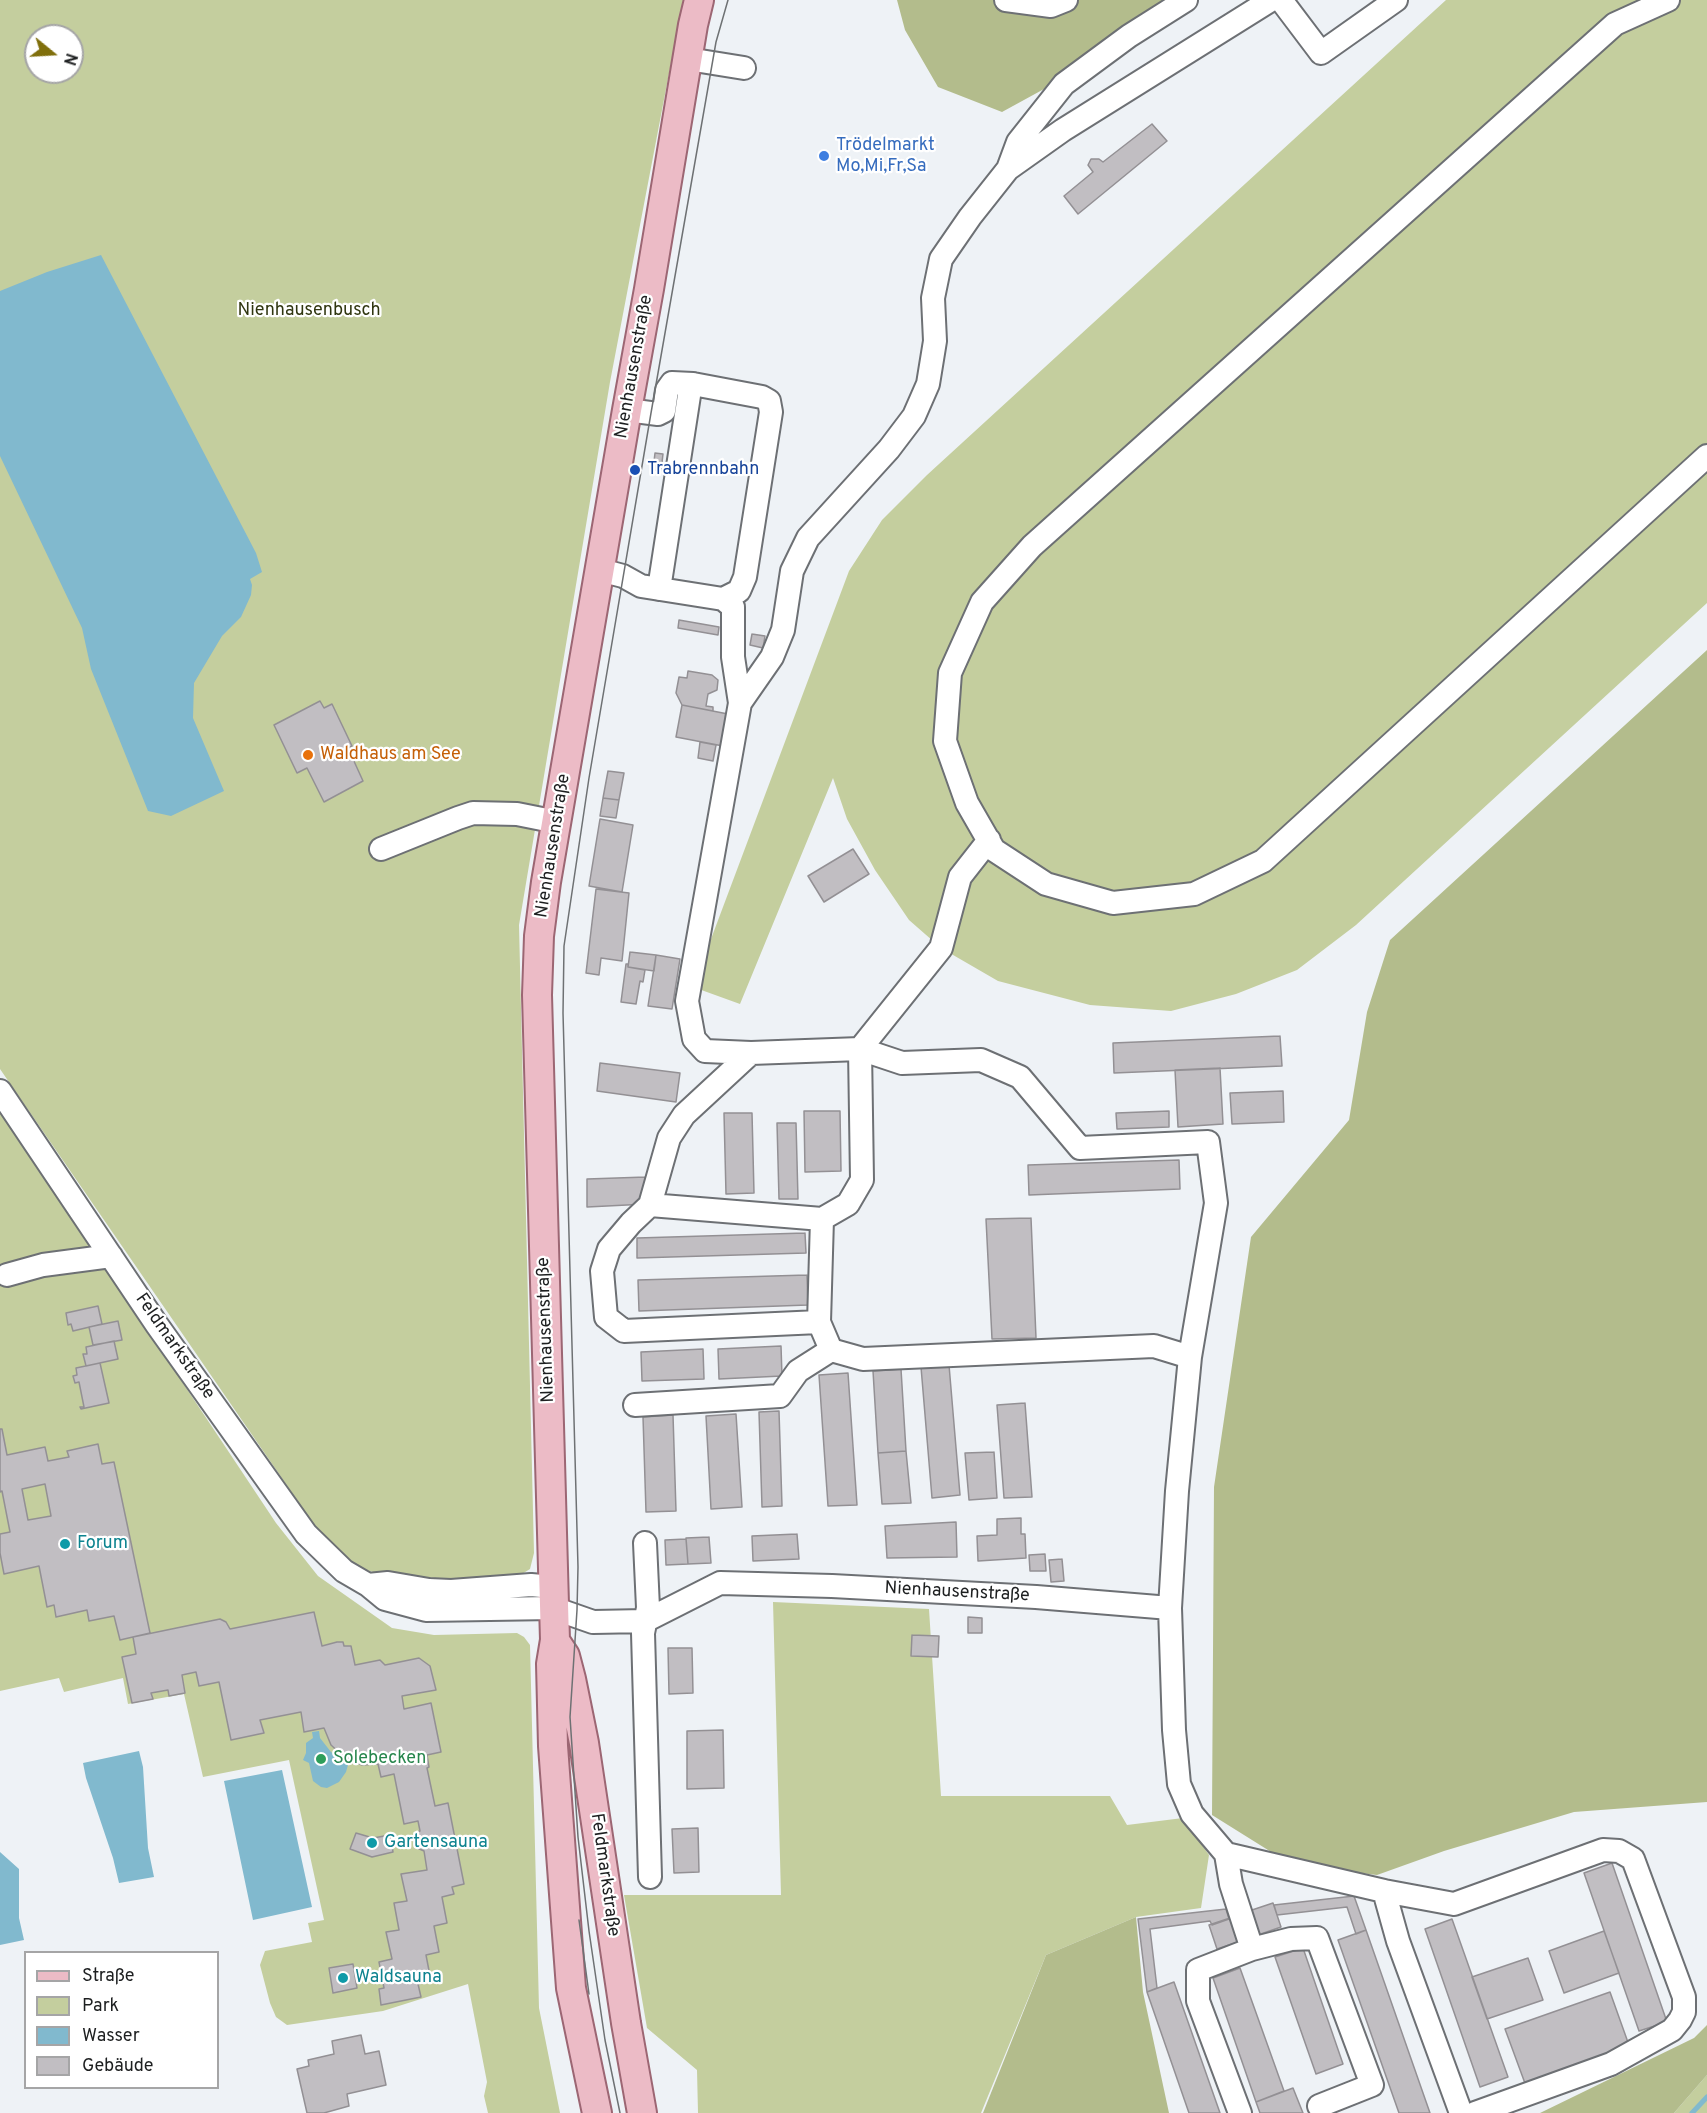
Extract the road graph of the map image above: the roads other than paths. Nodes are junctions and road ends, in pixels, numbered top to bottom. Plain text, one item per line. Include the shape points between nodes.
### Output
1 (699, 0) edge
2 (1006, 0) edge
3 (1066, 0) edge
4 (1186, 0) edge
5 (1271, 0) edge
6 (1281, 0) edge
7 (1396, 0) edge
8 (1668, 0) edge
9 (687, 59) junction
10 (744, 68) dead end
11 (1008, 169) junction
12 (693, 384) junction
13 (627, 410) junction
14 (1707, 456) edge
15 (600, 570) junction
16 (659, 589) junction
17 (723, 599) junction
18 (741, 703) junction
19 (557, 822) junction
20 (988, 840) junction
21 (381, 849) dead end
22 (860, 1049) junction
23 (751, 1053) junction
24 (0, 1091) edge
25 (650, 1205) junction
26 (822, 1219) junction
27 (111, 1256) junction
28 (7, 1275) dead end
29 (819, 1322) junction
30 (831, 1350) junction
31 (1190, 1357) junction
32 (635, 1405) dead end
33 (645, 1543) dead end
34 (553, 1598) junction
35 (1170, 1608) junction
36 (645, 1621) junction
37 (555, 1640) junction
38 (1227, 1854) junction
39 (650, 1877) dead end
40 (1384, 1891) junction
41 (1252, 1949) junction
42 (1319, 2106) dead end
43 (597, 2113) edge
44 (642, 2113) edge
45 (1240, 2113) edge
46 (1461, 2113) edge
47 (1475, 2113) edge

1 - 9 main road, Nienhausenstraße
2 - 3 street via 1051,6
4 - 11 street via 1064,84 1018,142
5 - 11 street via 1063,130
6 - 7 street via 1321,53
8 - 20 street via 1615,24 1032,546 982,602 950,674 945,741 967,803
9 - 10 street
9 - 13 main road, Nienhausenstraße
11 - 18 street via 941,259 933,298 934,341 928,384 914,417 808,538 792,571 783,630 776,648
12 - 13 street via 672,383 664,411 658,414
12 - 16 street
12 - 17 street via 762,398 769,401 771,412 745,578 739,591
13 - 15 main road, Nienhausenstraße
14 - 20 street via 1263,861 1194,894 1113,903 1046,884 994,850
15 - 16 street
15 - 19 main road, Nienhausenstraße
16 - 17 street
17 - 18 street via 733,608 733,657
18 - 23 street via 687,1001 694,1039 705,1051
19 - 21 street via 517,814 473,813
19 - 34 main road, Nienhausenstraße via 539,936 537,995
20 - 22 street via 960,877 941,948
22 - 23 street
22 - 26 street via 862,1180 848,1204
22 - 31 street via 902,1063 981,1060 1020,1077 1080,1148 1208,1142 1216,1203
23 - 25 street via 684,1115 669,1138
24 - 27 street, Feldmarkstraße
25 - 26 street
25 - 29 street via 609,1249 602,1271 606,1317 624,1331
26 - 29 street
27 - 28 street via 44,1265
27 - 34 street, Feldmarkstraße via 306,1533 344,1571 385,1599 426,1610
29 - 30 street
30 - 31 street via 863,1359 1154,1346
30 - 32 street via 798,1371 780,1396
31 - 35 street
33 - 36 street
34 - 36 street, Nienhausenstraße via 593,1622
34 - 37 main road, Feldmarkstraße
35 - 36 street, Nienhausenstraße via 1036,1597 720,1583
35 - 38 street via 1179,1784 1192,1814
36 - 39 street
37 - 43 main road, Feldmarkstraße via 551,1664 553,1746 571,1988
37 - 44 main road, Feldmarkstraße via 565,1656 584,1743
38 - 40 street
38 - 41 street via 1231,1884
40 - 46 street via 1398,1941
40 - 47 street via 1454,1904 1603,1850 1619,1851 1633,1858 1684,1997 1680,2020 1672,2030 1611,2064
41 - 42 street via 1291,1939 1317,1938 1372,2085
41 - 45 street via 1198,1970 1198,2001

